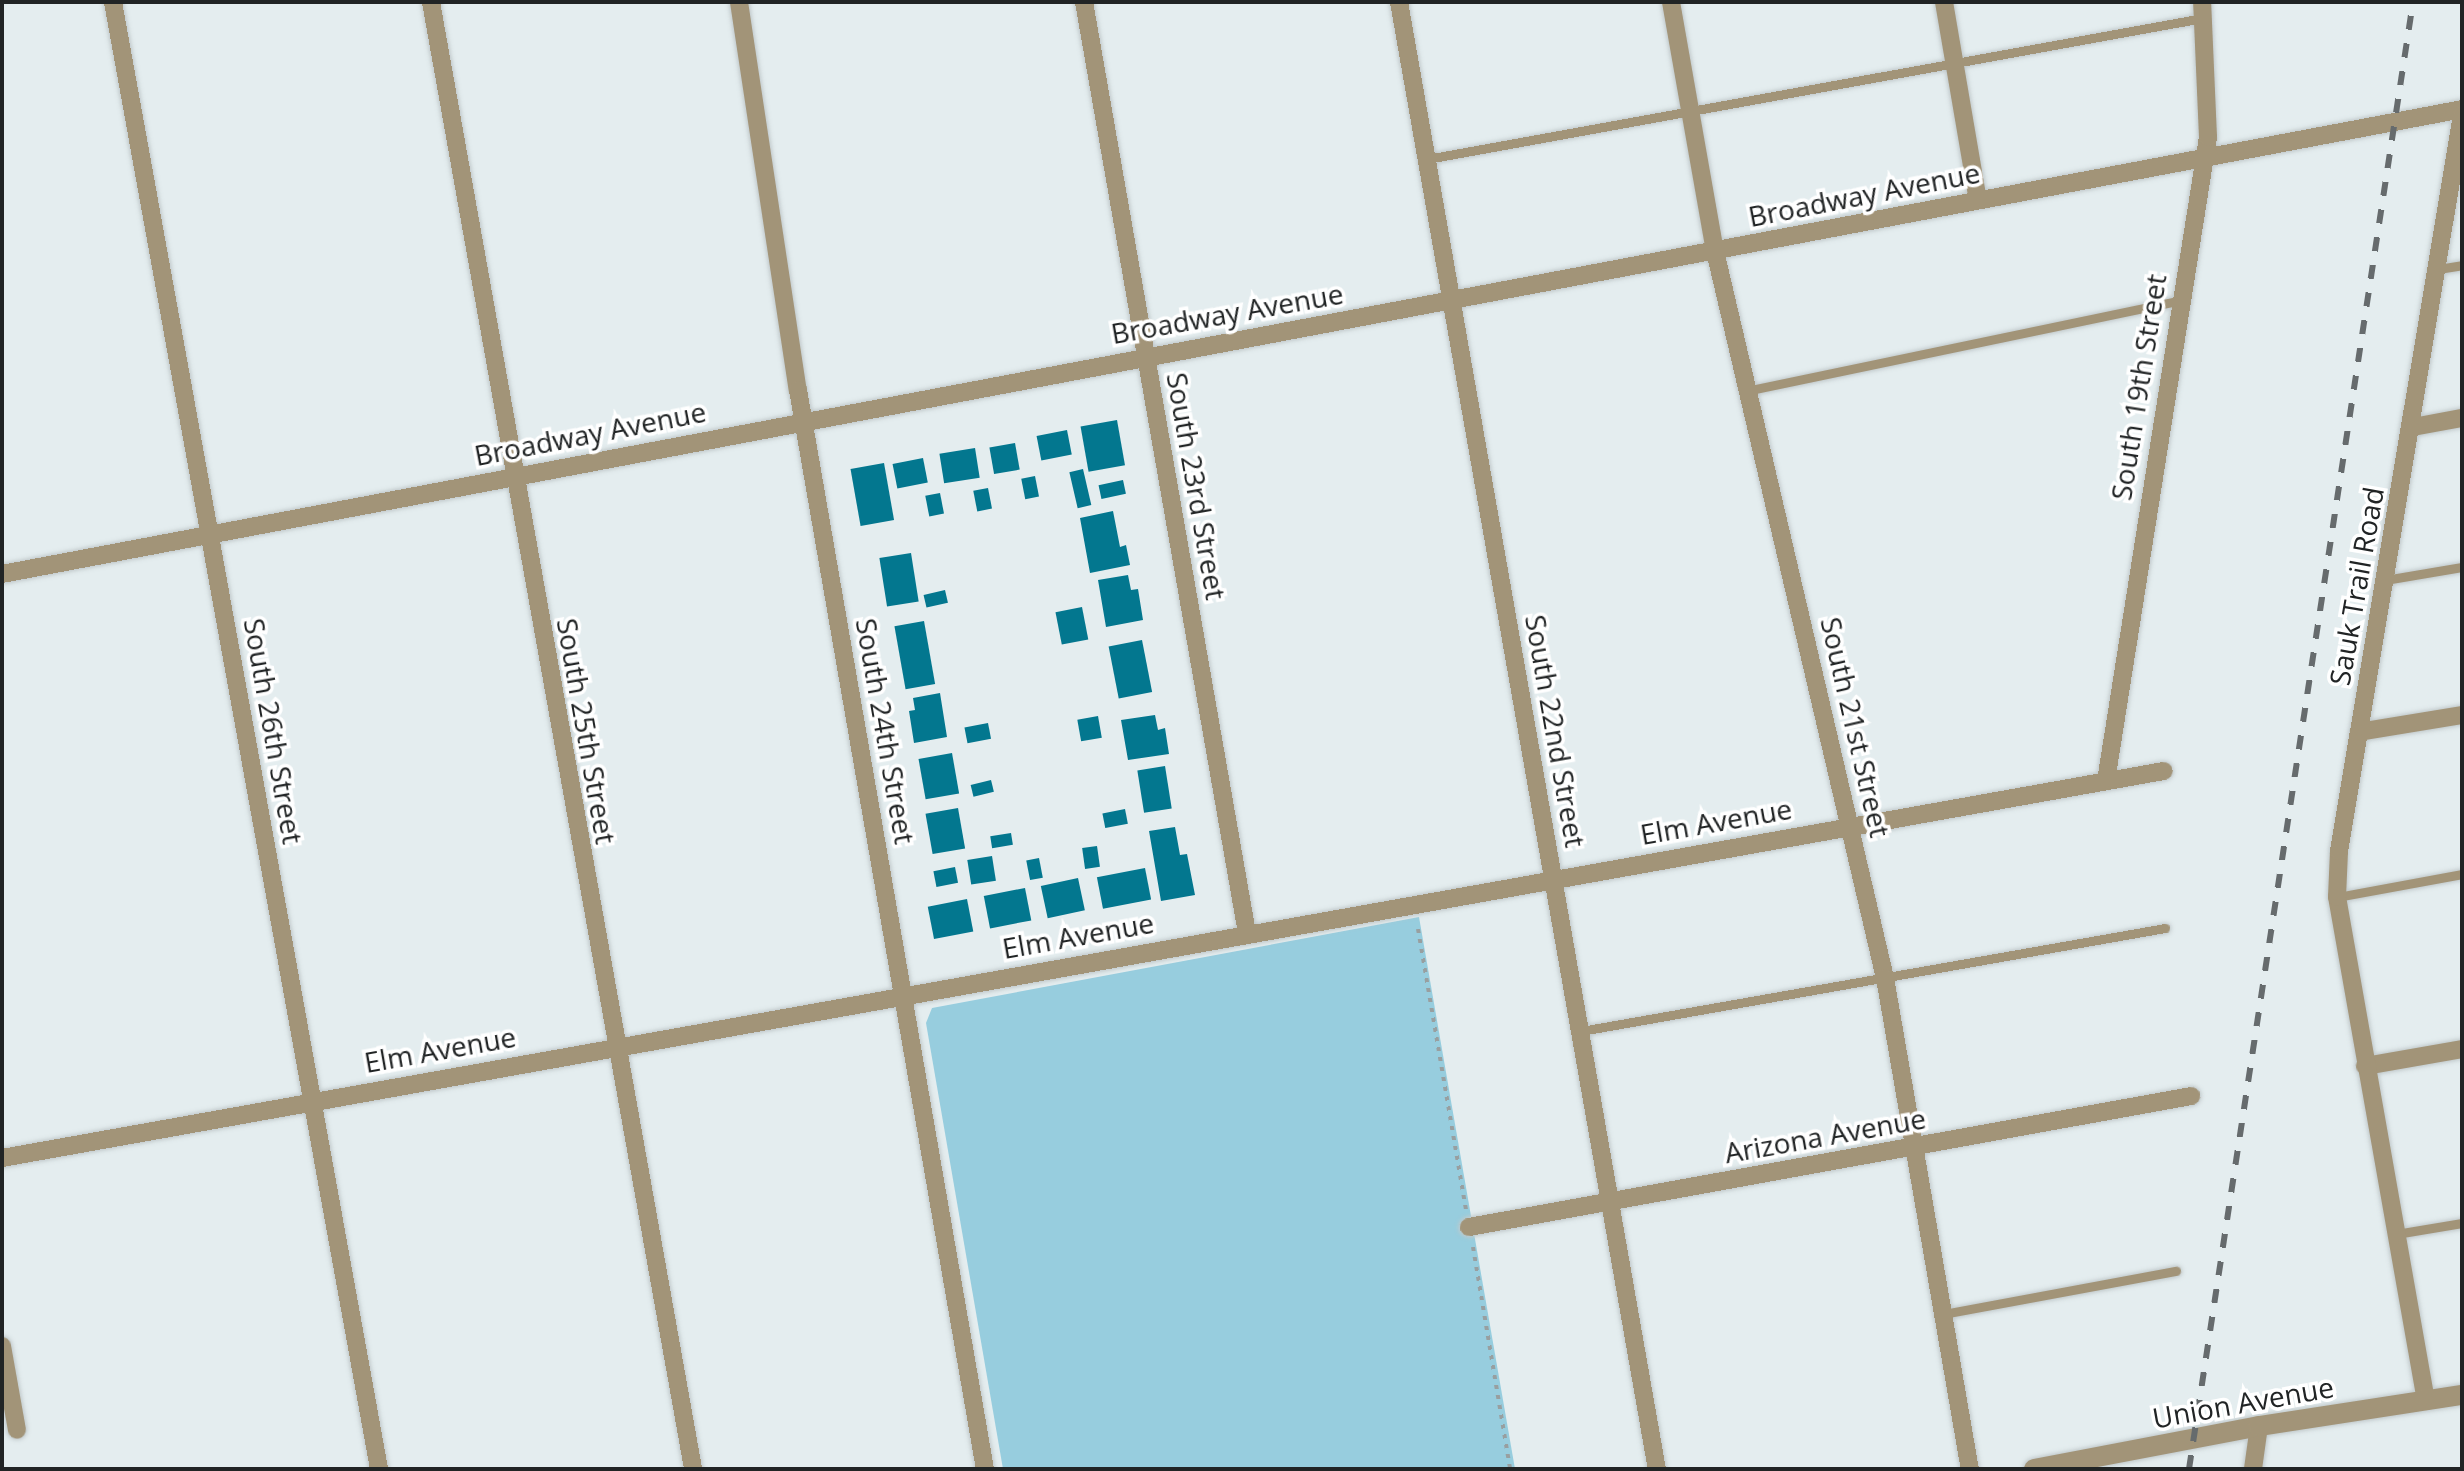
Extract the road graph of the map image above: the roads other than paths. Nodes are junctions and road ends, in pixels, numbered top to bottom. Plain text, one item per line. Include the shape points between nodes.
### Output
1 (113, 2) edge
2 (431, 2) edge
3 (739, 2) edge
4 (1084, 2) edge
5 (1399, 2) edge
6 (1671, 2) edge
7 (1944, 2) edge
8 (2203, 10) edge
9 (1954, 61) junction
10 (1690, 111) junction
11 (2462, 112) edge
12 (2205, 158) junction
13 (1427, 159) junction
14 (1978, 200) junction
15 (1715, 251) junction
16 (2462, 265) edge
17 (2438, 269) junction
18 (1452, 300) junction
19 (2181, 300) junction
20 (1145, 356) junction
21 (1746, 391) junction
22 (2462, 418) edge
23 (804, 421) junction
24 (2413, 427) junction
25 (512, 476) junction
26 (210, 534) junction
27 (2462, 567) edge
28 (2, 574) edge
29 (2385, 580) junction
30 (2462, 715) edge
31 (2359, 732) junction
32 (2164, 771) dead end
33 (2106, 781) junction
34 (1851, 825) junction
35 (2462, 874) edge
36 (1554, 879) junction
37 (2337, 897) junction
38 (2165, 928) dead end
39 (1247, 933) junction
40 (1885, 978) junction
41 (902, 994) junction
42 (1581, 1031) junction
43 (615, 1046) junction
44 (2462, 1049) edge
45 (2365, 1066) junction
46 (2191, 1096) dead end
47 (311, 1100) junction
48 (1915, 1147) junction
49 (2, 1158) edge
50 (1611, 1202) junction
51 (2462, 1223) edge
52 (1469, 1227) road end
53 (2396, 1234) junction
54 (2176, 1271) dead end
55 (1943, 1314) junction
56 (2, 1346) edge
57 (2462, 1395) edge
58 (2426, 1401) junction
59 (2259, 1426) junction
60 (17, 1430) dead end
61 (379, 1469) edge
62 (693, 1469) edge
63 (985, 1469) edge
64 (1657, 1469) edge
65 (1970, 1469) edge
66 (2034, 1469) edge
67 (2253, 1469) edge

1 - 26 street, South 26th Street
2 - 25 street, South 25th Street
3 - 23 street, South 24th Street
4 - 20 street, South 23rd Street
5 - 13 street, South 22nd Street
6 - 10 street, South 21st Street
7 - 9 street
8 - 9 lane
8 - 12 street, South 19th Street
9 - 10 lane
9 - 14 street
10 - 13 lane
10 - 15 street, South 21st Street
11 - 12 street, Broadway Avenue
11 - 17 street, Sauk Trail Road
12 - 14 street, Broadway Avenue
12 - 19 street, South 19th Street
13 - 18 street, South 22nd Street
14 - 15 street, Broadway Avenue
15 - 18 street, Broadway Avenue
15 - 21 street, South 21st Street
16 - 17 lane
17 - 24 street, Sauk Trail Road
18 - 20 street, Broadway Avenue
18 - 36 street, South 22nd Street
19 - 21 lane
19 - 33 street, South 19th Street
20 - 23 street, Broadway Avenue
20 - 39 street, South 23rd Street
21 - 34 street, South 21st Street
22 - 24 street
23 - 25 street, Broadway Avenue
23 - 41 street, South 24th Street
24 - 29 street, Sauk Trail Road
25 - 26 street, Broadway Avenue
25 - 43 street, South 25th Street
26 - 28 street, Broadway Avenue
26 - 47 street, South 26th Street
27 - 29 lane
29 - 31 street, Sauk Trail Road
30 - 31 street
31 - 37 street, Sauk Trail Road via 2339,851
32 - 33 street, Elm Avenue
33 - 34 street, Elm Avenue
34 - 36 street, Elm Avenue
34 - 40 street, South 21st Street
35 - 37 lane
36 - 39 street, Elm Avenue
36 - 42 street, South 22nd Street
37 - 45 street, Sauk Trail Road
38 - 40 lane
39 - 41 street, Elm Avenue
40 - 42 lane
40 - 48 street, South 21st Street
41 - 43 street, Elm Avenue
41 - 63 street, South 24th Street
42 - 50 street, South 22nd Street
43 - 47 street, Elm Avenue
43 - 62 street, South 25th Street
44 - 45 street
45 - 53 street
46 - 48 street, Arizona Avenue
47 - 49 street, Elm Avenue
47 - 61 street, South 26th Street
48 - 50 street, Arizona Avenue
48 - 55 street, South 21st Street
50 - 52 street, Arizona Avenue
50 - 64 street, South 22nd Street
51 - 53 lane
53 - 58 street
54 - 55 lane
55 - 65 street, South 21st Street
56 - 60 street
57 - 58 street, Union Avenue
58 - 59 street, Union Avenue
59 - 66 street, Union Avenue
59 - 67 street

